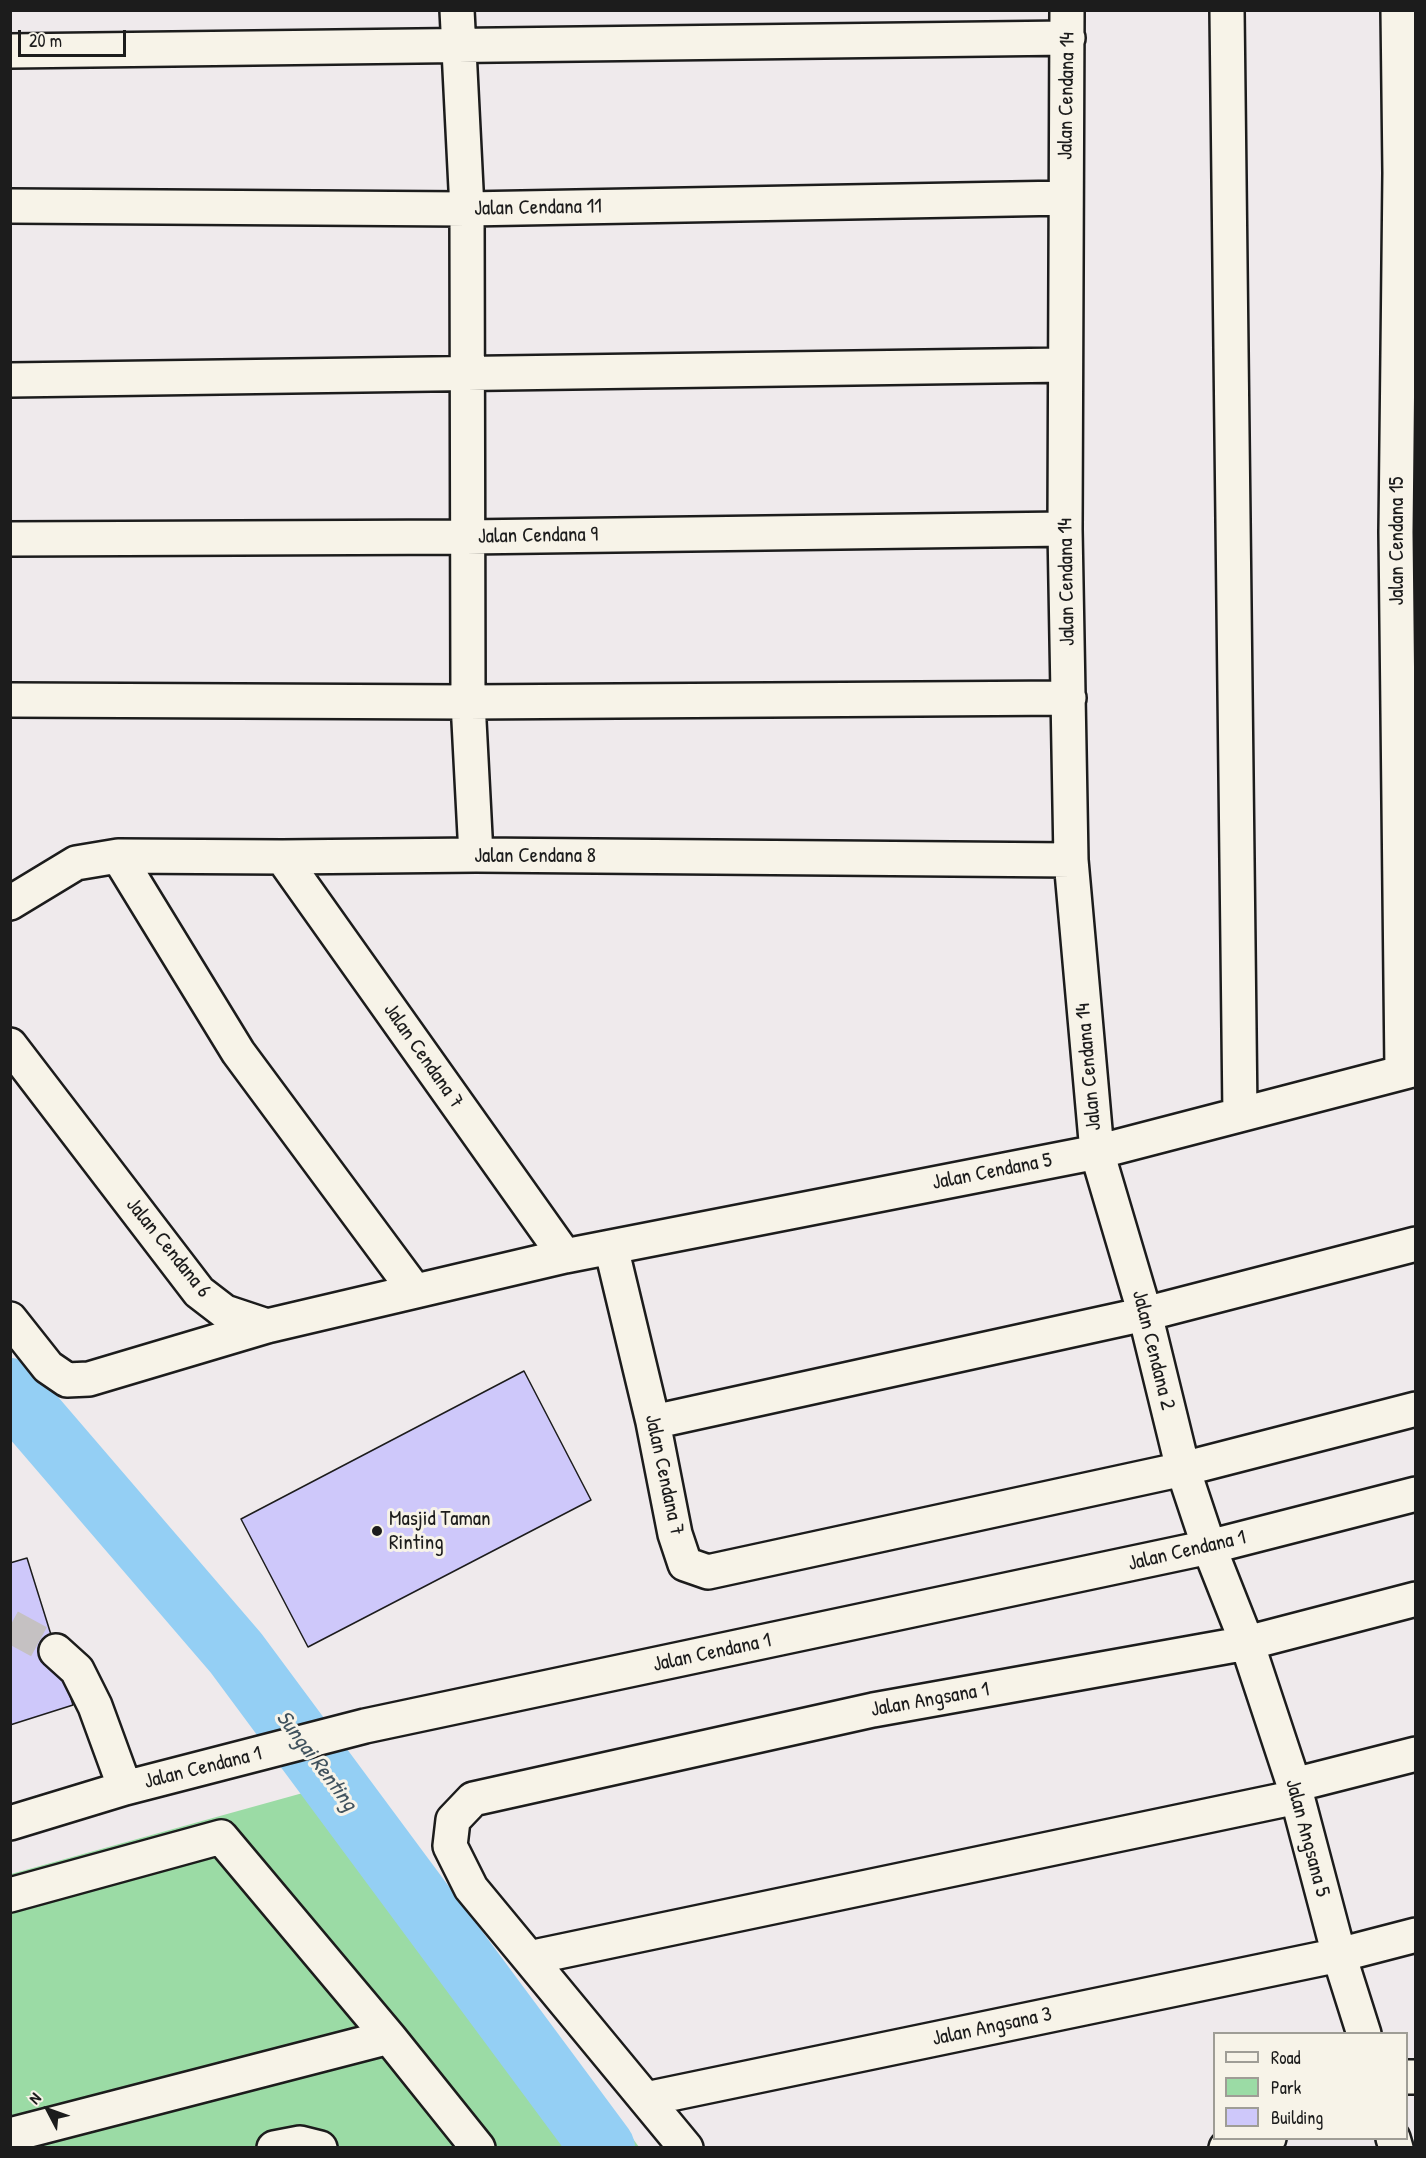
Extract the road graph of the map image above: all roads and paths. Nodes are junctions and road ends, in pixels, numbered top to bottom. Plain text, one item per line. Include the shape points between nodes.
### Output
1 (457, 10) edge
2 (1227, 10) edge
3 (1398, 10) edge
4 (1068, 24) edge
5 (458, 47) junction
6 (10, 51) edge
7 (1408, 173) edge
8 (1066, 198) junction
9 (10, 206) edge
10 (466, 209) junction
11 (1407, 335) edge
12 (1065, 365) junction
13 (466, 374) junction
14 (10, 380) edge
15 (1065, 529) junction
16 (1406, 531) edge
17 (466, 537) junction
18 (10, 539) edge
19 (1069, 698) junction
20 (10, 700) edge
21 (468, 702) junction
22 (476, 855) junction
23 (118, 856) junction
24 (282, 857) junction
25 (1071, 860) junction
26 (10, 903) edge
27 (10, 1045) edge
28 (1409, 1071) edge
29 (1240, 1114) junction
30 (1097, 1152) junction
31 (1416, 1244) edge
32 (611, 1247) junction
33 (565, 1256) junction
34 (415, 1291) junction
35 (1145, 1314) junction
36 (10, 1319) edge
37 (267, 1326) junction
38 (1416, 1409) edge
39 (653, 1422) junction
40 (1183, 1469) junction
41 (1416, 1494) edge
42 (1209, 1547) junction
43 (1416, 1599) edge
44 (1247, 1643) junction
45 (56, 1651) tunnel mouth
46 (1416, 1754) edge
47 (125, 1788) junction
48 (1296, 1791) junction
49 (10, 1823) edge
50 (10, 1895) edge
51 (1416, 1935) edge
52 (1339, 1955) junction
53 (529, 1958) junction
54 (1363, 2032) edge
55 (389, 2037) junction
56 (646, 2099) junction
57 (10, 2135) edge
58 (64, 2135) edge
59 (1264, 2140) edge
60 (14, 2148) edge
61 (274, 2148) edge
62 (320, 2148) edge
63 (478, 2148) edge
64 (686, 2148) edge
65 (1226, 2148) edge

1 - 5 street
2 - 29 street
3 - 7 street, Jalan Cendana 15
4 - 5 street
4 - 8 street, Jalan Cendana 14
5 - 6 street
5 - 10 street
7 - 11 street, Jalan Cendana 15
8 - 10 street, Jalan Cendana 11
8 - 12 street, Jalan Cendana 14
9 - 10 street, Jalan Cendana 11
10 - 13 street
11 - 16 street, Jalan Cendana 15
12 - 13 street
12 - 15 street, Jalan Cendana 14
13 - 14 street
13 - 17 street
15 - 17 street, Jalan Cendana 9
15 - 19 street, Jalan Cendana 14
16 - 28 street, Jalan Cendana 15
17 - 18 street, Jalan Cendana 9
17 - 21 street
19 - 21 street
19 - 25 street, Jalan Cendana 14
20 - 21 street
21 - 22 street
22 - 24 street, Jalan Cendana 8
22 - 25 street, Jalan Cendana 8
23 - 24 street, Jalan Cendana 8
23 - 26 street, Jalan Cendana 8 via 76,863
23 - 34 street via 238,1052
24 - 33 street, Jalan Cendana 7
25 - 30 street, Jalan Cendana 14
27 - 37 street, Jalan Cendana 6 via 199,1293 225,1312
28 - 29 street, Jalan Cendana 5
29 - 30 street, Jalan Cendana 5
30 - 32 street, Jalan Cendana 5
30 - 35 street, Jalan Cendana 2
31 - 35 street
32 - 33 street, Jalan Cendana 5
32 - 39 street, Jalan Cendana 7
33 - 34 street
34 - 37 street
35 - 39 street
35 - 40 street, Jalan Cendana 2
36 - 37 street via 48,1367 67,1380 89,1379
38 - 40 street
39 - 40 street, Jalan Cendana 7 via 675,1534 685,1564 708,1572
40 - 42 street, Jalan Cendana 2
41 - 42 street, Jalan Cendana 1
42 - 44 street, Jalan Angsana 5
42 - 47 street, Jalan Cendana 1 via 365,1726
43 - 44 street, Jalan Angsana 1
44 - 48 street, Jalan Angsana 5
44 - 53 street, Jalan Angsana 1 via 862,1712 473,1799 453,1820 450,1846 471,1888
45 - 47 street via 77,1670 95,1706
46 - 48 street
47 - 49 street, Jalan Cendana 1
48 - 52 street, Jalan Angsana 5
48 - 53 street
50 - 55 street via 221,1836
51 - 52 street, Jalan Angsana 3
52 - 54 street, Jalan Angsana 5
52 - 56 street, Jalan Angsana 3
53 - 56 street
55 - 58 street
55 - 63 street
56 - 64 street
57 - 58 street
57 - 60 street
59 - 65 street
61 - 62 street via 300,2143

